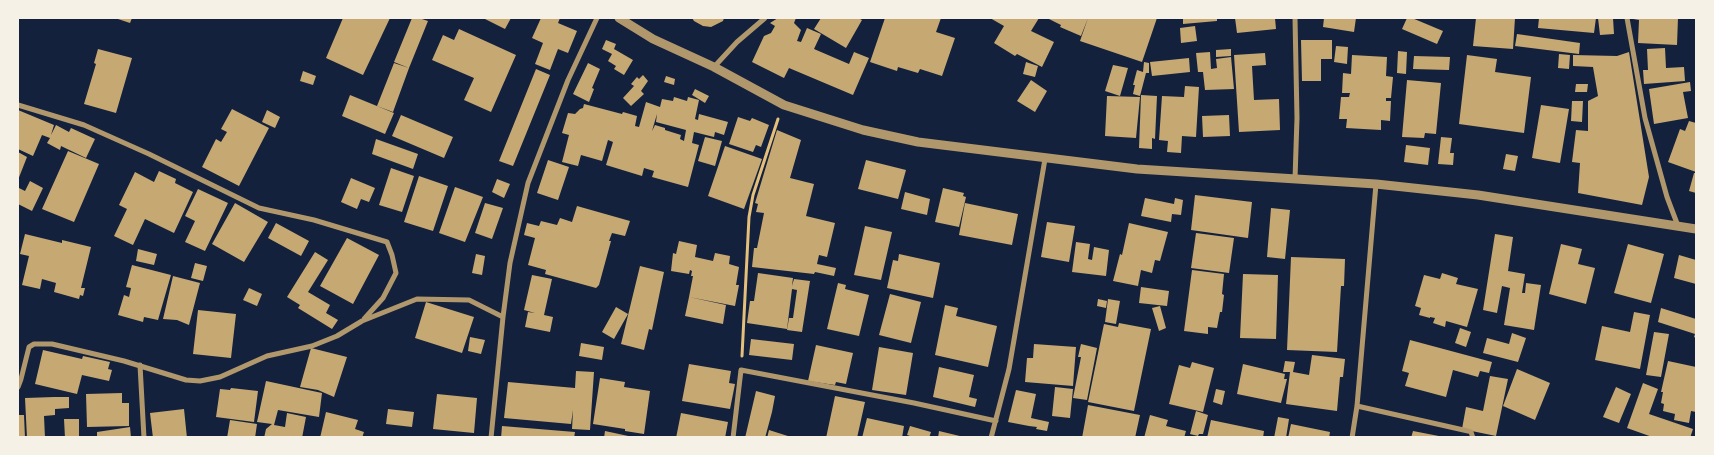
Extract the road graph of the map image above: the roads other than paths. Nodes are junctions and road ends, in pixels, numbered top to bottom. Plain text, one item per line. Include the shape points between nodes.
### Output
1 (596, 18) edge
2 (618, 18) edge
3 (765, 18) edge
4 (1295, 18) edge
5 (1627, 18) edge
6 (714, 67) junction
7 (18, 105) edge
8 (1045, 159) junction
9 (1295, 179) junction
10 (1376, 184) junction
11 (1678, 226) junction
12 (1696, 229) edge
13 (503, 317) junction
14 (362, 321) junction
15 (140, 365) junction
16 (18, 387) edge
17 (1357, 406) junction
18 (996, 421) junction
19 (144, 438) edge
20 (491, 438) edge
21 (733, 438) edge
22 (991, 438) edge
23 (1352, 438) edge
24 (1473, 438) edge

1 - 13 street via 533,167 510,262
2 - 6 street
3 - 6 street
4 - 9 street
5 - 11 street via 1645,118 1666,197
6 - 8 street via 784,104 863,130 918,142
7 - 14 street via 92,129 260,208 387,242 396,273 383,298
8 - 9 street via 1137,169
8 - 18 street via 1009,369
9 - 10 street
10 - 11 street via 1478,195
10 - 17 street
11 - 12 street
13 - 14 street via 469,300 417,299
13 - 20 street
14 - 15 street via 312,346 267,356 220,377 200,381 186,380
15 - 16 street via 52,344 34,344 29,347
15 - 19 street
17 - 23 street
17 - 24 street via 1468,431
18 - 21 street via 741,370
18 - 22 street

